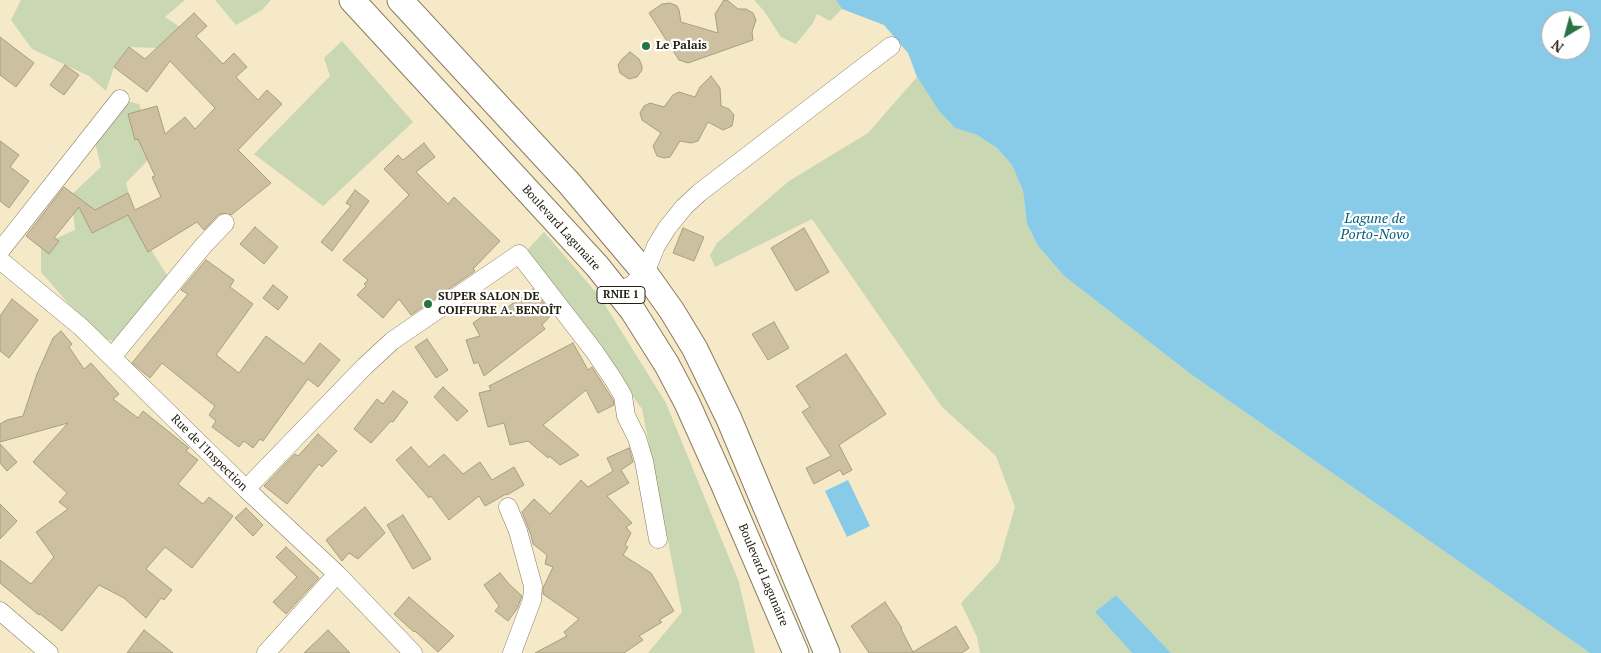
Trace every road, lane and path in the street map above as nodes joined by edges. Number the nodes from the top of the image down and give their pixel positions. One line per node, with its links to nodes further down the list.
1 (352, 0): 9 (highway, Boulevard Lagunaire / RNIE 1)
2 (400, 0): 8 (highway, RNIE 1)
3 (891, 46): 8 (street)
4 (120, 99): 6 (street)
5 (225, 223): 10 (street)
6 (0, 251)
7 (0, 260): 10 (street, Rue de l'Inspection)
8 (645, 273): 9 (street); 21 (highway, RNIE 1)
9 (619, 292): 20 (highway, Boulevard Lagunaire / RNIE 1)
10 (112, 357): 11 (street, Rue de l'Inspection)
11 (246, 489): 13 (street); 14 (street, Rue de l'Inspection)
12 (508, 507): 19 (street)
13 (658, 539)
14 (337, 574): 17 (street); 18 (street, Rue de l'Inspection)
15 (0, 611): 16 (street)
16 (50, 653)
17 (266, 653)
18 (413, 653)
19 (512, 653)
20 (796, 653)
21 (827, 653)

